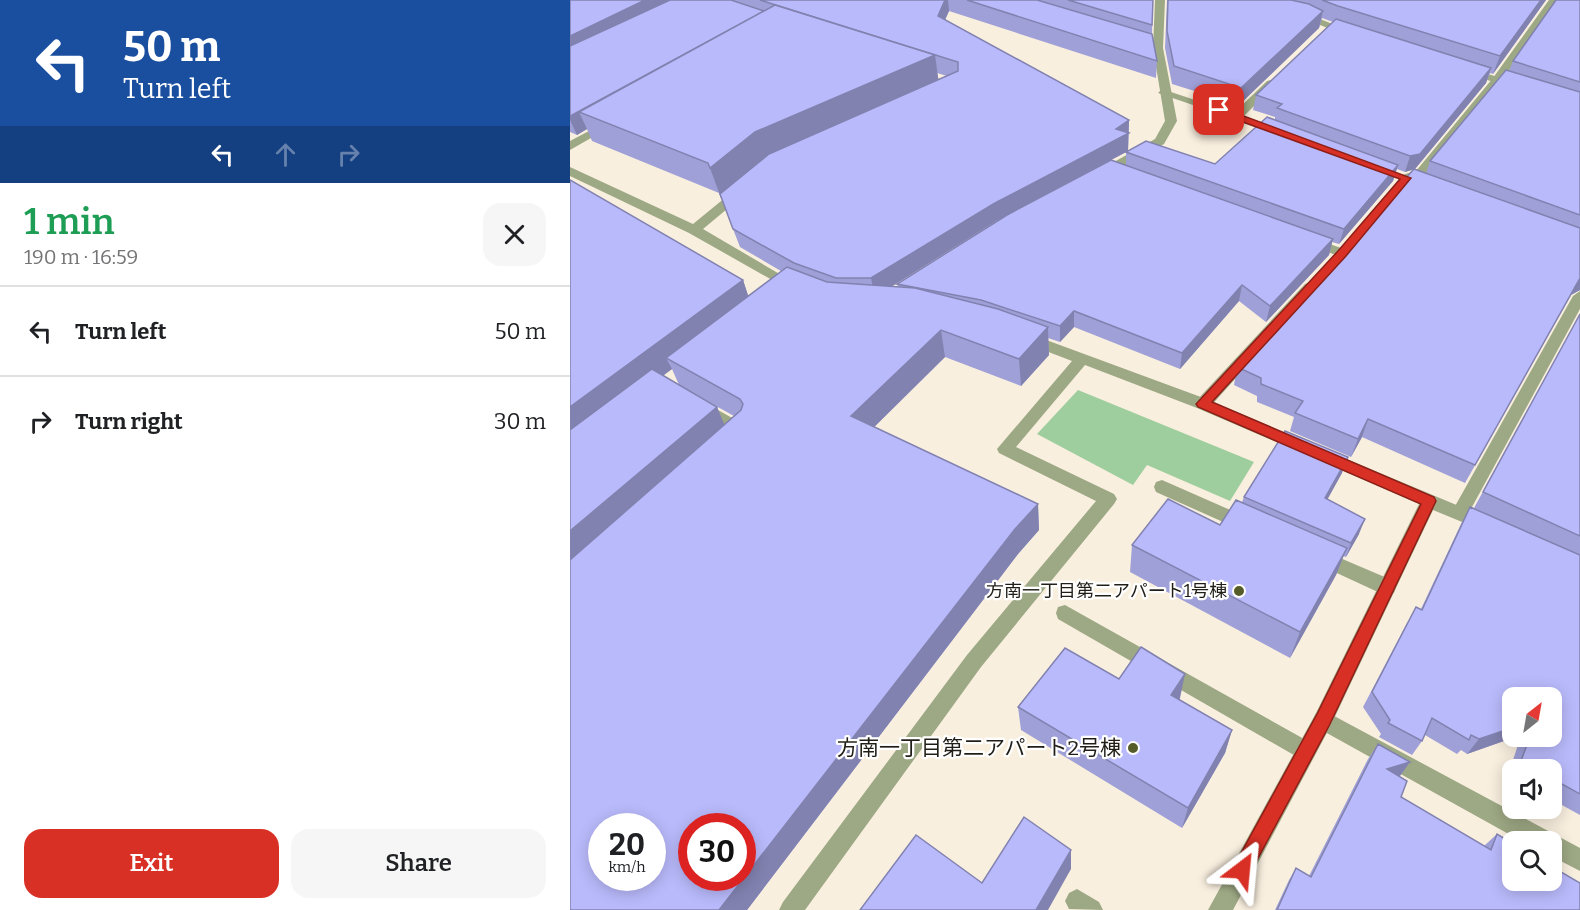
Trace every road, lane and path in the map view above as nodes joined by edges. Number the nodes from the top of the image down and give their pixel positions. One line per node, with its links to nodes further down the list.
1 (1161, 0): 9 (street)
2 (1554, 0): 7 (street)
3 (1289, 12): 4 (street)
4 (1361, 36)
5 (1452, 65): 7 (street)
6 (1279, 75): 10 (street)
7 (1497, 80): 8 (street); 15 (street)
8 (1528, 90)
9 (1164, 93): 10 (street); 16 (street)
10 (1237, 116): 12 (street)
11 (620, 118): 13 (street)
12 (1290, 136)
13 (570, 146)
14 (570, 171): 20 (street)
15 (1401, 176): 18 (street); 19 (street)
16 (1091, 180)
17 (752, 181): 20 (street)
18 (1428, 187)
19 (1392, 195)
20 (694, 230): 24 (street)
21 (1298, 237): 22 (street)
22 (1342, 253)
23 (1318, 278): 29 (street)
24 (793, 289)
25 (1580, 296): 33 (street)
26 (1016, 334): 27 (street)
27 (1083, 358): 29 (street); 44 (street)
28 (685, 398): 30 (street)
29 (1203, 404): 32 (street)
30 (727, 447)
31 (1162, 487): 34 (street)
32 (1429, 501): 33 (street); 37 (street)
33 (1460, 513): 35 (street)
34 (1258, 530)
35 (1500, 532)
36 (1301, 549): 37 (street)
37 (1387, 588): 39 (street)
38 (1065, 613): 40 (street)
39 (1323, 720): 40 (street); 41 (street)
40 (1306, 751): 45 (street)
41 (1526, 831)
42 (1562, 850): 43 (street)
43 (1580, 860)
44 (791, 910)
45 (1220, 910)

